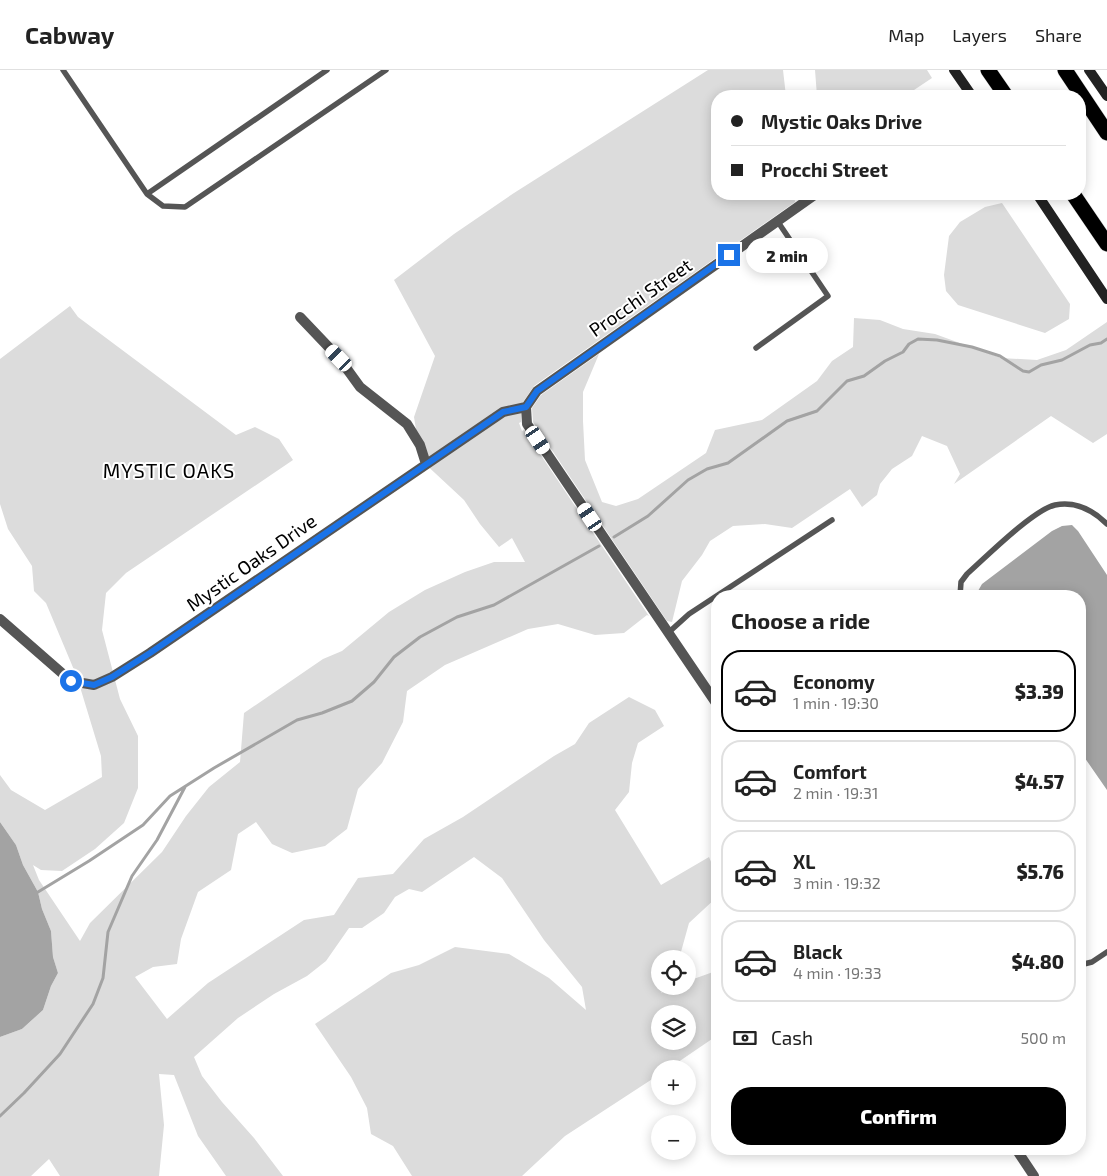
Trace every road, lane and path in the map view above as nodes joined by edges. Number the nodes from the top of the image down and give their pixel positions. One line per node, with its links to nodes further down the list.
1 (63, 70): 14 (lane)
2 (327, 70): 14 (lane)
3 (386, 70): 14 (lane)
4 (954, 70): 8 (street)
5 (988, 70): 9 (highway)
6 (1065, 70): 10 (highway)
7 (1089, 70): 11 (street)
8 (965, 90)
9 (1002, 90)
10 (1079, 90)
11 (1107, 96)
12 (1086, 101): 13 (highway)
13 (1107, 132)
14 (147, 194)
15 (808, 200): 18 (street, Procchi Street)
16 (1041, 200): 20 (street)
17 (1076, 200): 19 (highway)
18 (778, 222): 22 (lane); 23 (street, Procchi Street)
19 (1107, 244)
20 (1107, 299)
21 (300, 318): 24 (street)
22 (756, 348)
23 (526, 407): 24 (street, Mystic Oaks Drive); 31 (street)
24 (426, 464): 30 (street, Mystic Oaks Drive)
25 (832, 520): 27 (lane)
26 (1107, 524): 28 (lane)
27 (726, 590)
28 (960, 590)
29 (711, 600): 31 (lane)
30 (0, 619)
31 (668, 633): 32 (street)
32 (711, 696)
33 (1107, 952): 34 (lane)
34 (1086, 964)
35 (1020, 1155): 36 (street)
36 (1034, 1176)

